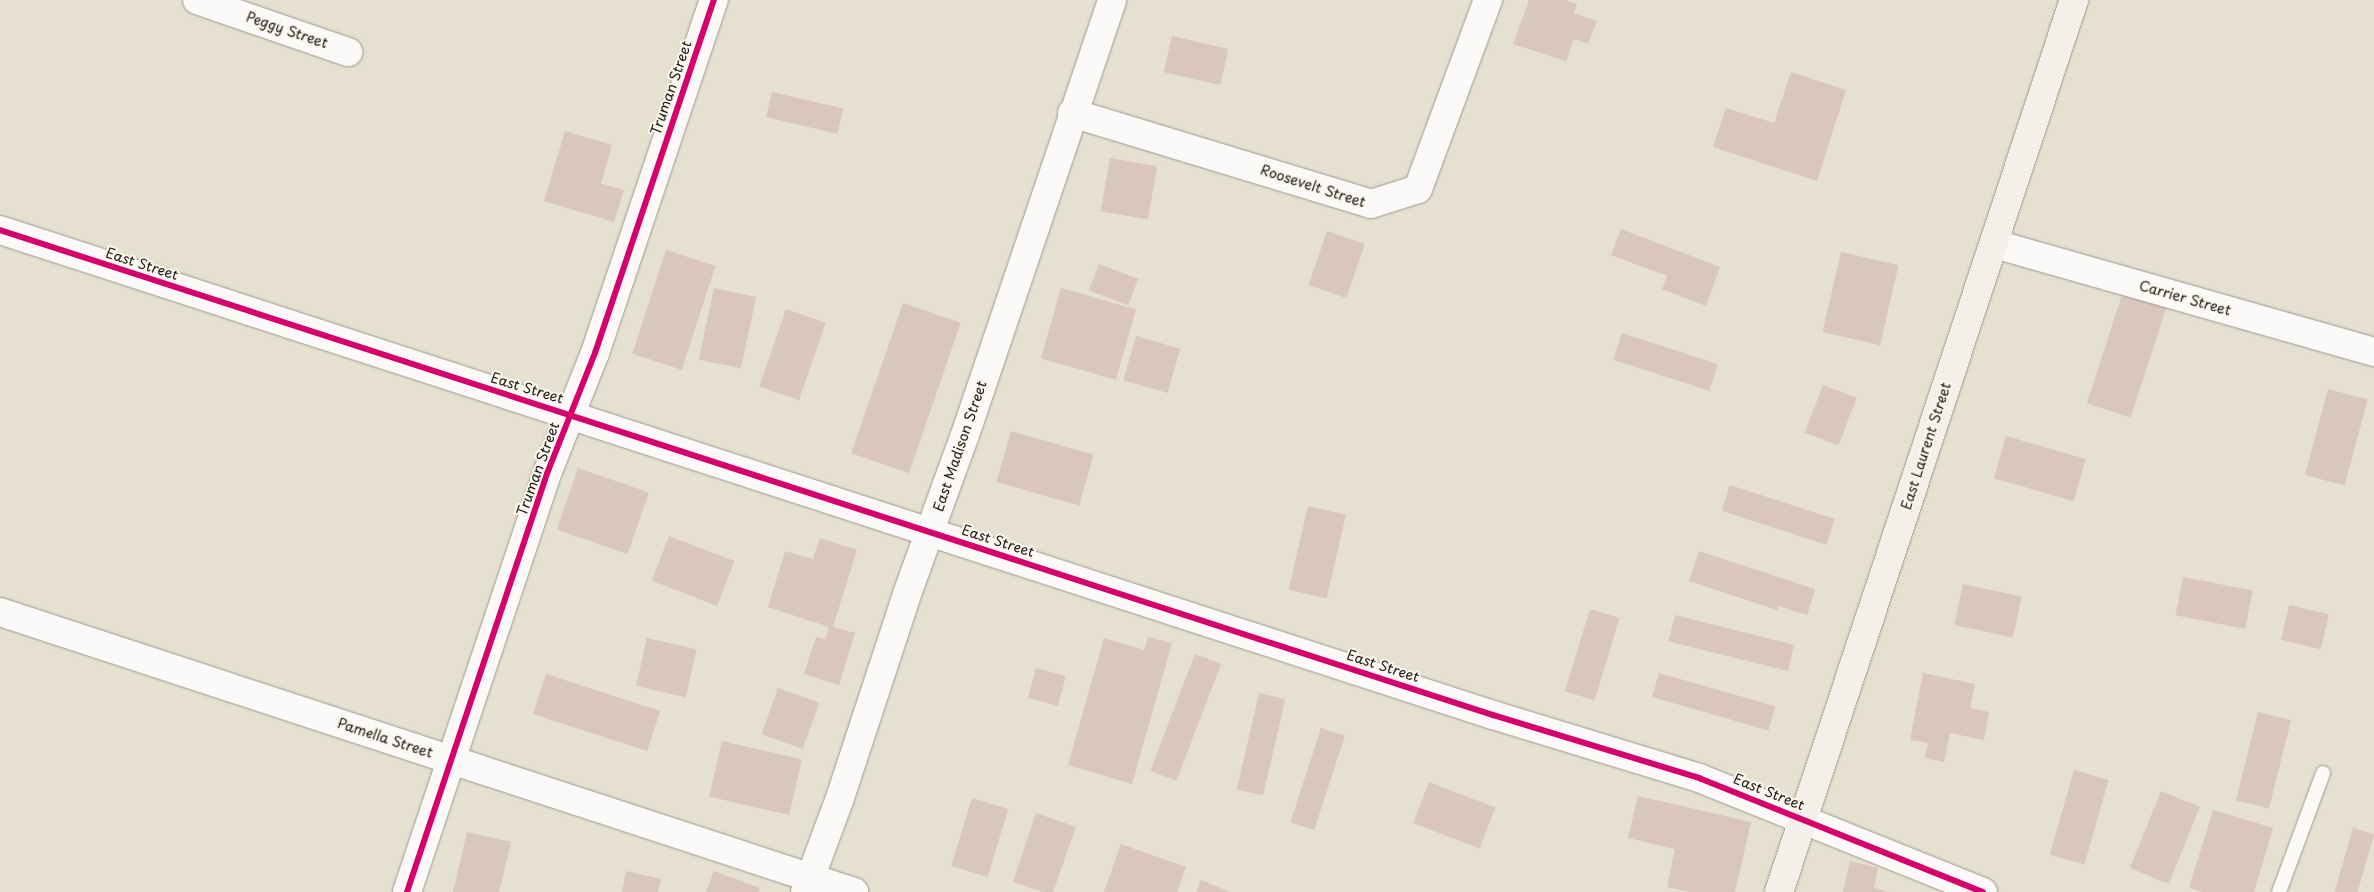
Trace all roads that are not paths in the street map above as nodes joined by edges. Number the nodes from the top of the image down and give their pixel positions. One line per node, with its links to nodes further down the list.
1 (197, 0): 6 (street, Peggy Street)
2 (714, 0): 11 (street, Truman Street)
3 (1112, 0): 7 (street, East Madison Street)
4 (1488, 0): 7 (street, Roosevelt Street)
5 (2074, 0): 9 (street, East Laurent Street)
6 (348, 52)
7 (1072, 113): 12 (street, East Madison Street)
8 (0, 230): 11 (street, East Street)
9 (1995, 244): 10 (street, Carrier Street); 16 (street, East Laurent Street)
10 (2374, 352)
11 (572, 416): 12 (street, East Street); 14 (street, Truman Street)
12 (930, 532): 16 (street, East Street); 17 (street, East Madison Street)
13 (0, 612): 14 (street, Pamella Street)
14 (452, 760): 17 (street, Pamella Street); 18 (street, Truman Street)
15 (2324, 773): 22 (lane)
16 (1802, 820): 20 (street, East Laurent Street); 21 (street, East Street)
17 (808, 885): 19 (street, Pamella Street)
18 (407, 892)
19 (854, 892)
20 (1779, 892)
21 (1983, 892)
22 (2278, 892)

